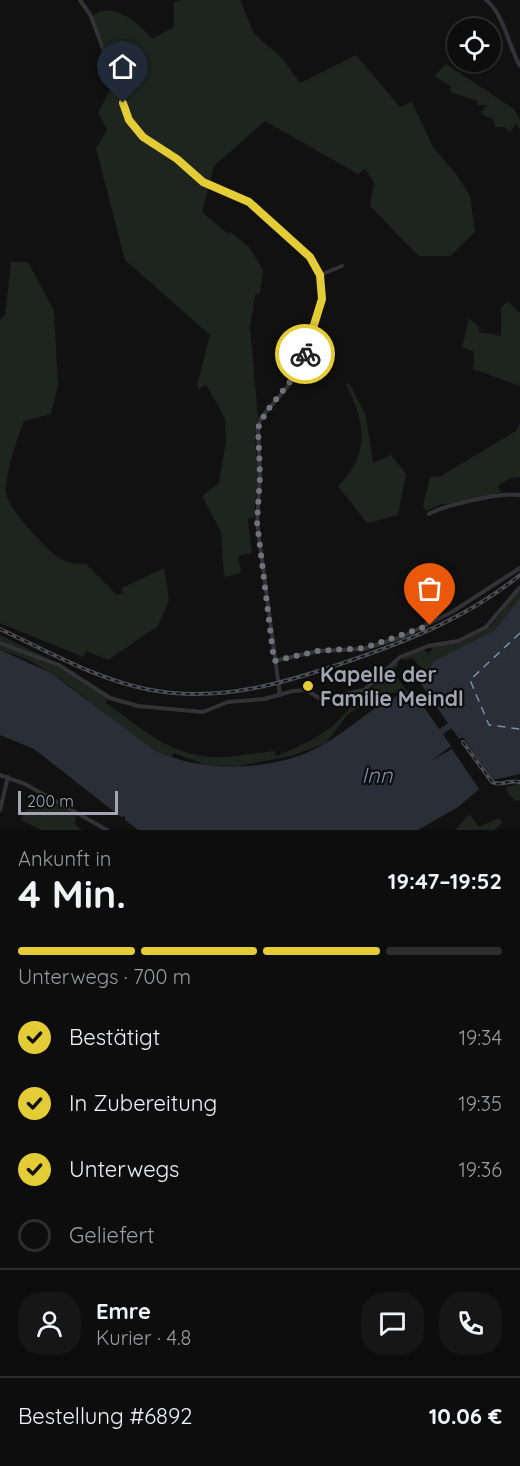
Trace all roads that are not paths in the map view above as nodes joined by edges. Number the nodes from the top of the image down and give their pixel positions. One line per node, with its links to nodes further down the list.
1 (80, 0): 5 (street)
2 (486, 0): 3 (street)
3 (520, 66)
4 (342, 266): 5 (street)
5 (320, 275): 11 (street)
6 (520, 495): 7 (street)
7 (429, 514)
8 (520, 568): 11 (street)
9 (520, 587): 12 (street)
10 (0, 643): 12 (street)
11 (274, 661): 12 (street)
12 (280, 695)
13 (0, 775): 14 (street)
14 (8, 777): 15 (street); 16 (street)
15 (0, 810)
16 (107, 830)

